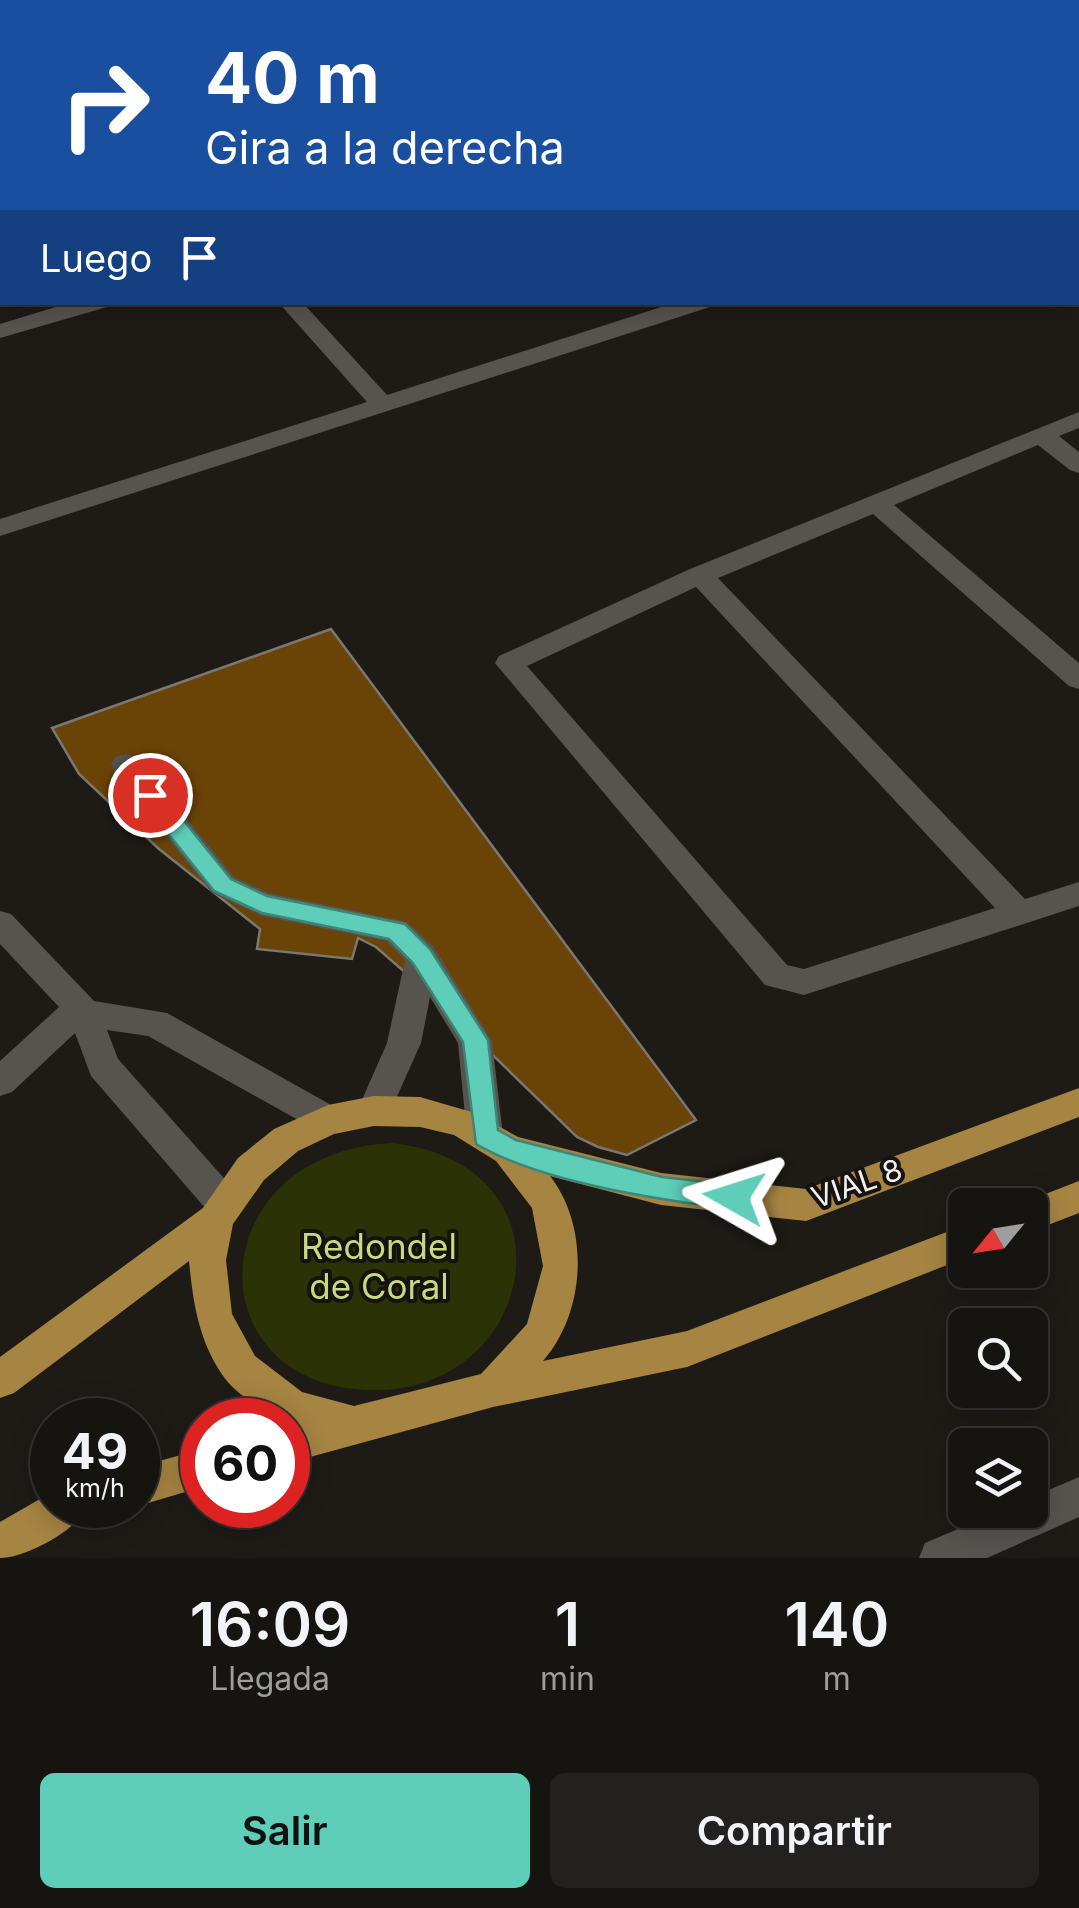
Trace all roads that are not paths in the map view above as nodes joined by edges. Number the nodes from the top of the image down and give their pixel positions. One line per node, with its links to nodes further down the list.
1 (88, 305): 5 (street)
2 (292, 305): 6 (street)
3 (682, 305): 4 (street)
4 (642, 311): 6 (street)
5 (0, 331)
6 (384, 405): 11 (street)
7 (1079, 418): 8 (street)
8 (1040, 434): 9 (street); 10 (street)
9 (1079, 465)
10 (874, 502): 12 (street); 13 (street)
11 (0, 528)
12 (700, 575): 16 (street); 16 (street)
13 (1079, 679)
14 (126, 765): 18 (street)
15 (1079, 894): 16 (street)
16 (1021, 915)
17 (0, 923): 19 (street)
18 (422, 956): 22 (street); 24 (street)
19 (82, 1010): 20 (street); 23 (street); 27 (street)
20 (0, 1082)
21 (1079, 1102): 24 (main road, VIAL 8)
22 (374, 1110): 23 (main road); 24 (main road)
23 (328, 1120): 27 (main road)
24 (497, 1143): 30 (main road)
25 (1079, 1198): 26 (main road)
26 (1048, 1209)
27 (220, 1212): 29 (main road); 31 (main road)
28 (948, 1249): 30 (main road)
29 (0, 1380)
30 (493, 1389): 31 (main road)
31 (354, 1426): 32 (main road)
32 (310, 1438)
33 (1079, 1497): 36 (street)
34 (30, 1527): 35 (main road)
35 (0, 1545)
36 (940, 1558)

